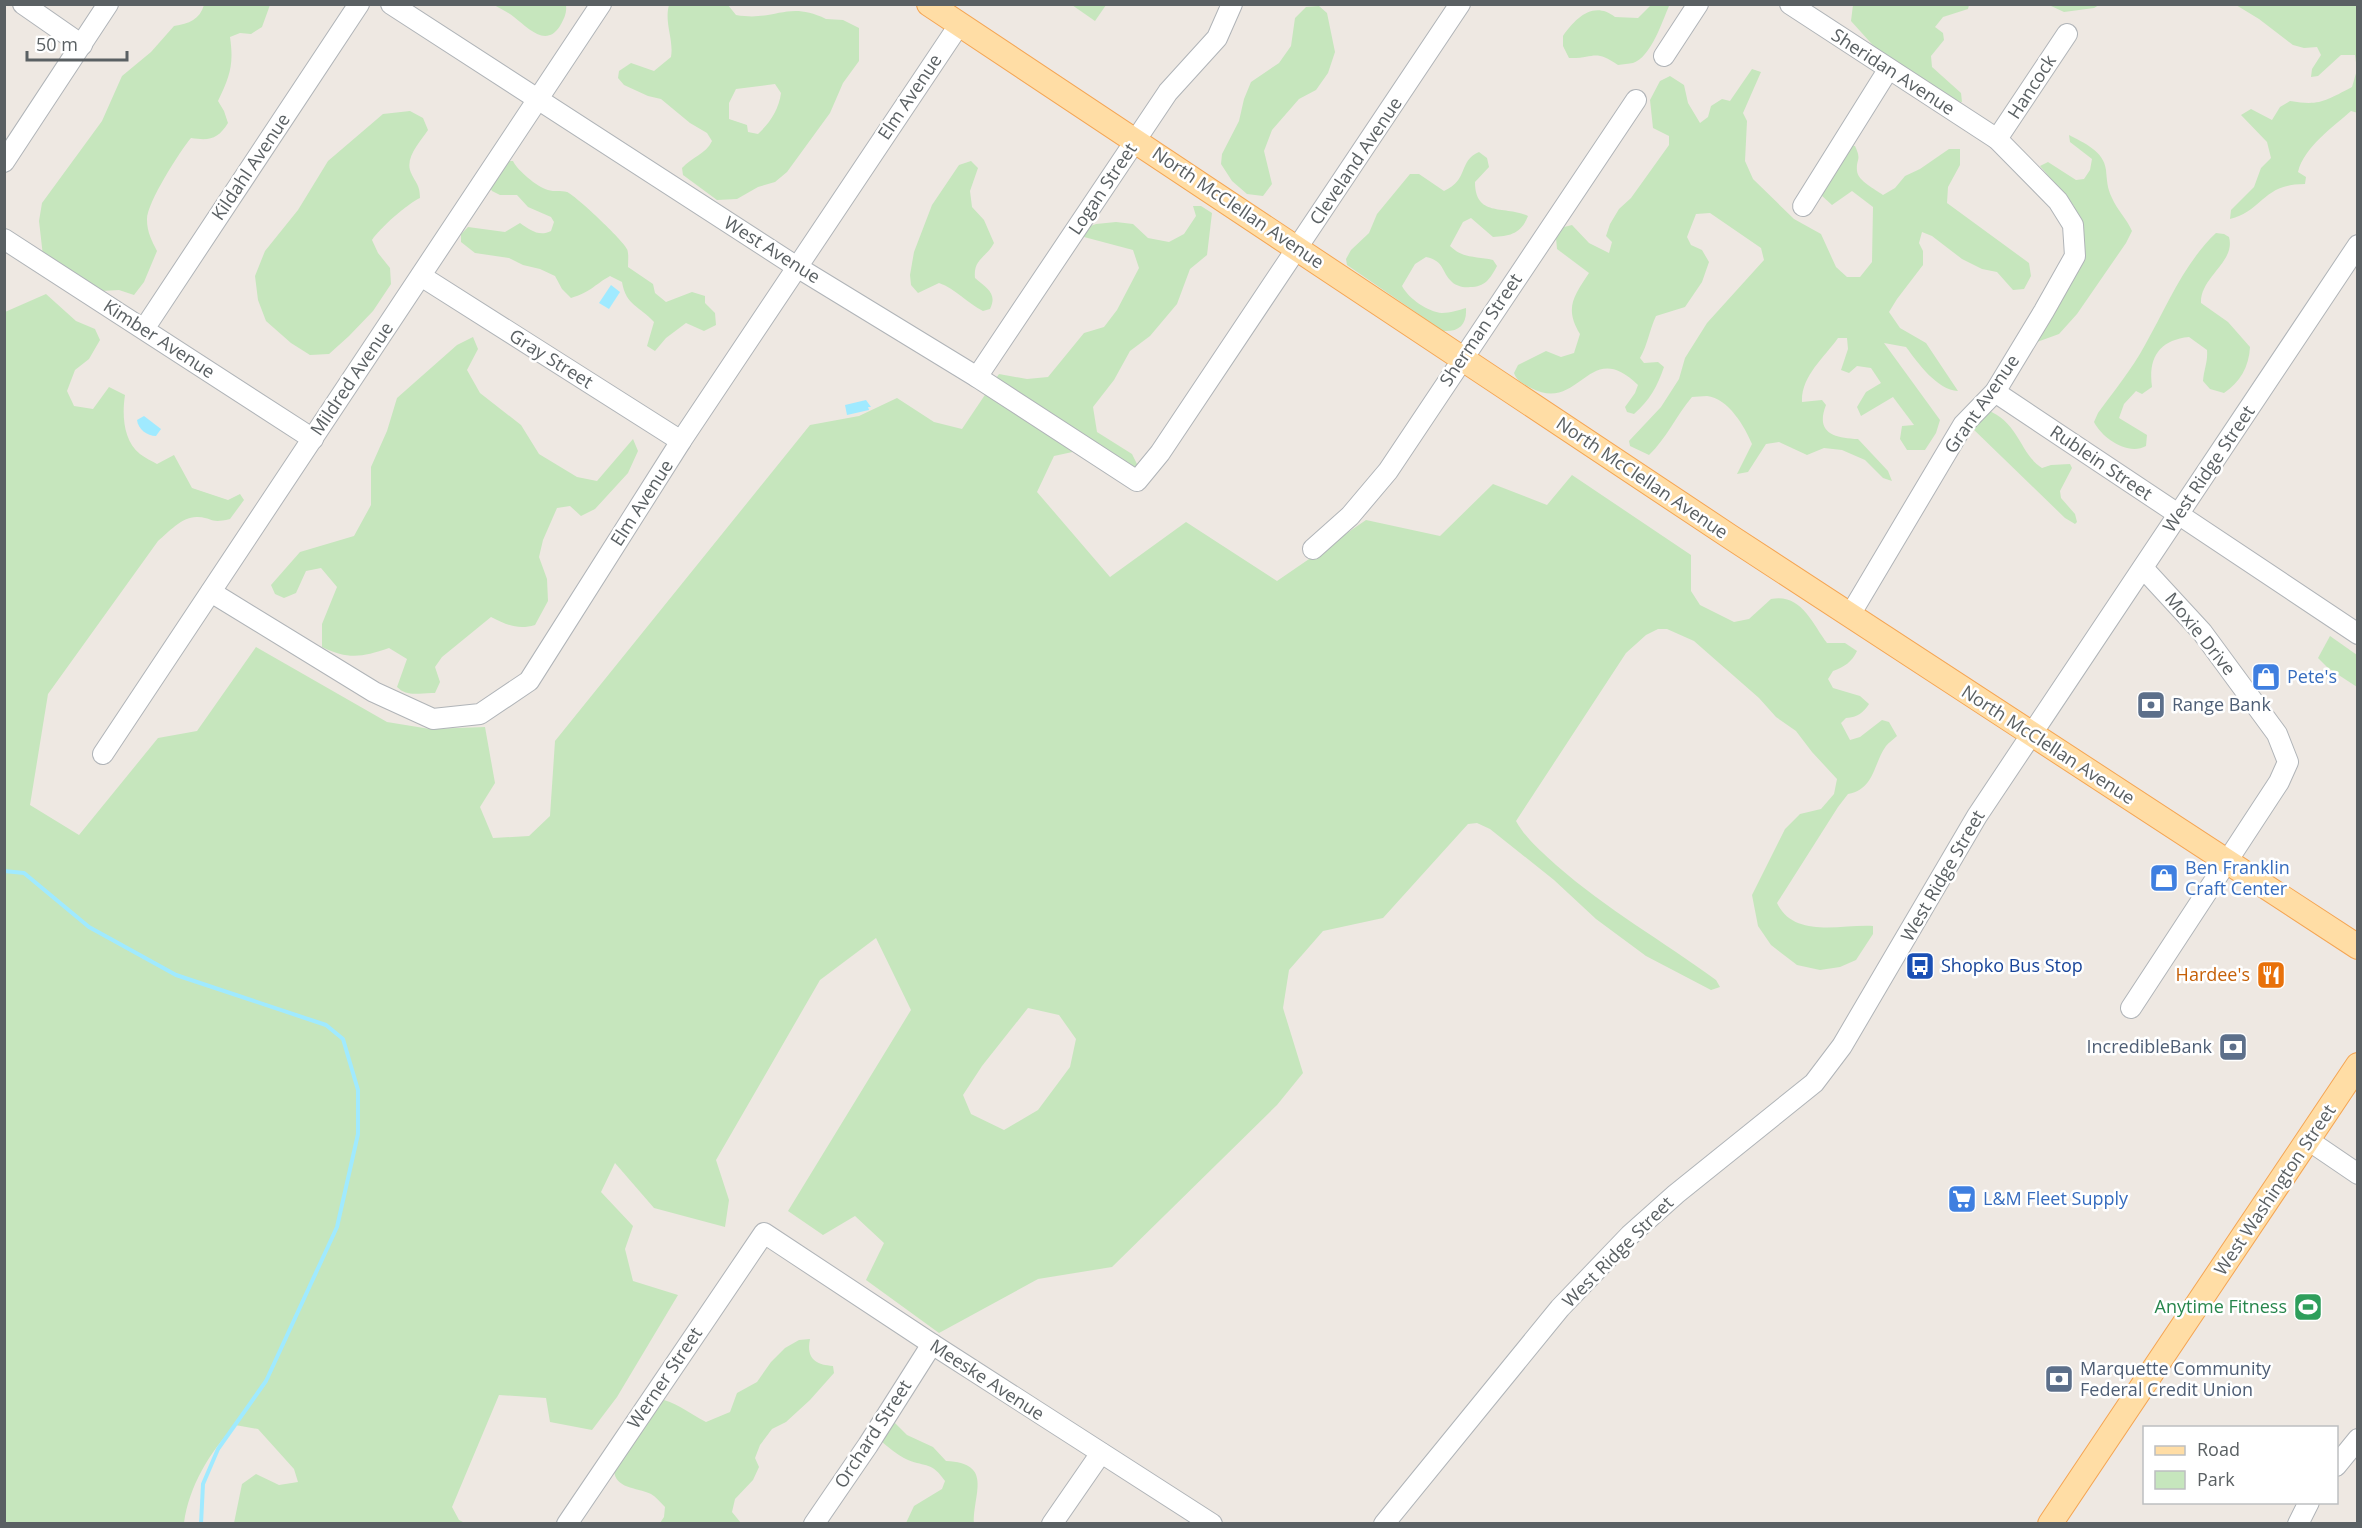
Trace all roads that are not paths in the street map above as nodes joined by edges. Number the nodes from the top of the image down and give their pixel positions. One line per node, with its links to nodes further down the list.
1 (22, 4): 13 (street)
2 (108, 4): 13 (street)
3 (359, 4): 27 (street, Kildahl Avenue)
4 (391, 4): 17 (street, West Avenue)
5 (602, 4): 17 (street, Mildred Avenue)
6 (929, 4): 11 (main road, North McClellan Avenue)
7 (1232, 4): 18 (street, Logan Street)
8 (1460, 4): 24 (street, Cleveland Avenue)
9 (1698, 4): 14 (street)
10 (1790, 4): 15 (street, Sheridan Avenue)
11 (959, 25): 18 (main road, North McClellan Avenue); 25 (street, Elm Avenue)
12 (2067, 34): 19 (street, Hancock)
13 (81, 45): 20 (street)
14 (1664, 56)
15 (1888, 70): 19 (street, Sheridan Avenue); 21 (street)
16 (1636, 100): 28 (street, Sherman Street)
17 (538, 101): 25 (street, West Avenue); 26 (street, Mildred Avenue)
18 (1135, 140): 24 (main road, North McClellan Avenue); 29 (street, Logan Street)
19 (1997, 140): 30 (street, Grant Avenue)
20 (4, 162)
21 (1803, 206)
22 (4, 239): 27 (street, Kimber Avenue)
23 (2358, 245): 34 (street, West Ridge Street)
24 (1298, 248): 28 (main road, North McClellan Avenue); 33 (street, Cleveland Avenue)
25 (797, 267): 29 (street, West Avenue); 32 (street, Elm Avenue)
26 (421, 276): 31 (street, Mildred Avenue); 32 (street, Gray Street)
27 (144, 328): 31 (street, Kimber Avenue)
28 (1462, 358): 35 (street, Sherman Street); 38 (main road, North McClellan Avenue)
29 (977, 377): 33 (street, West Avenue)
30 (1995, 392): 34 (street, Rublein Street); 38 (street, Grant Avenue)
31 (313, 439): 37 (street, Mildred Avenue)
32 (681, 441): 37 (street, Elm Avenue)
33 (1151, 466)
34 (2178, 515): 36 (street, West Ridge Street); 39 (street, Rublein Street)
35 (1312, 549)
36 (2143, 568): 40 (street, West Ridge Street); 42 (street, Moxie Drive)
37 (211, 592): 41 (street, Mildred Avenue)
38 (1850, 615): 40 (main road, North McClellan Avenue)
39 (2358, 634)
40 (2031, 734): 42 (main road, North McClellan Avenue); 58 (street, West Ridge Street)
41 (103, 754)
42 (2228, 861): 43 (main road, North McClellan Avenue); 44 (street, Moxie Drive)
43 (2358, 947)
44 (2131, 1008)
45 (2358, 1065): 46 (main road, West Washington Street)
46 (2308, 1140): 47 (street); 59 (main road, West Washington Street)
47 (2358, 1174)
48 (764, 1233): 49 (street, Meeske Avenue); 54 (street, Werner Street)
49 (932, 1344): 51 (street, Meeske Avenue); 55 (street, Orchard Street)
50 (2358, 1439): 52 (street)
51 (1101, 1453): 56 (street); 57 (street, Meeske Avenue)
52 (2338, 1465)
53 (2308, 1504): 60 (street)
54 (567, 1524)
55 (814, 1524)
56 (1052, 1524)
57 (1212, 1524)
58 (1384, 1524)
59 (2050, 1524)
60 (2298, 1524)

